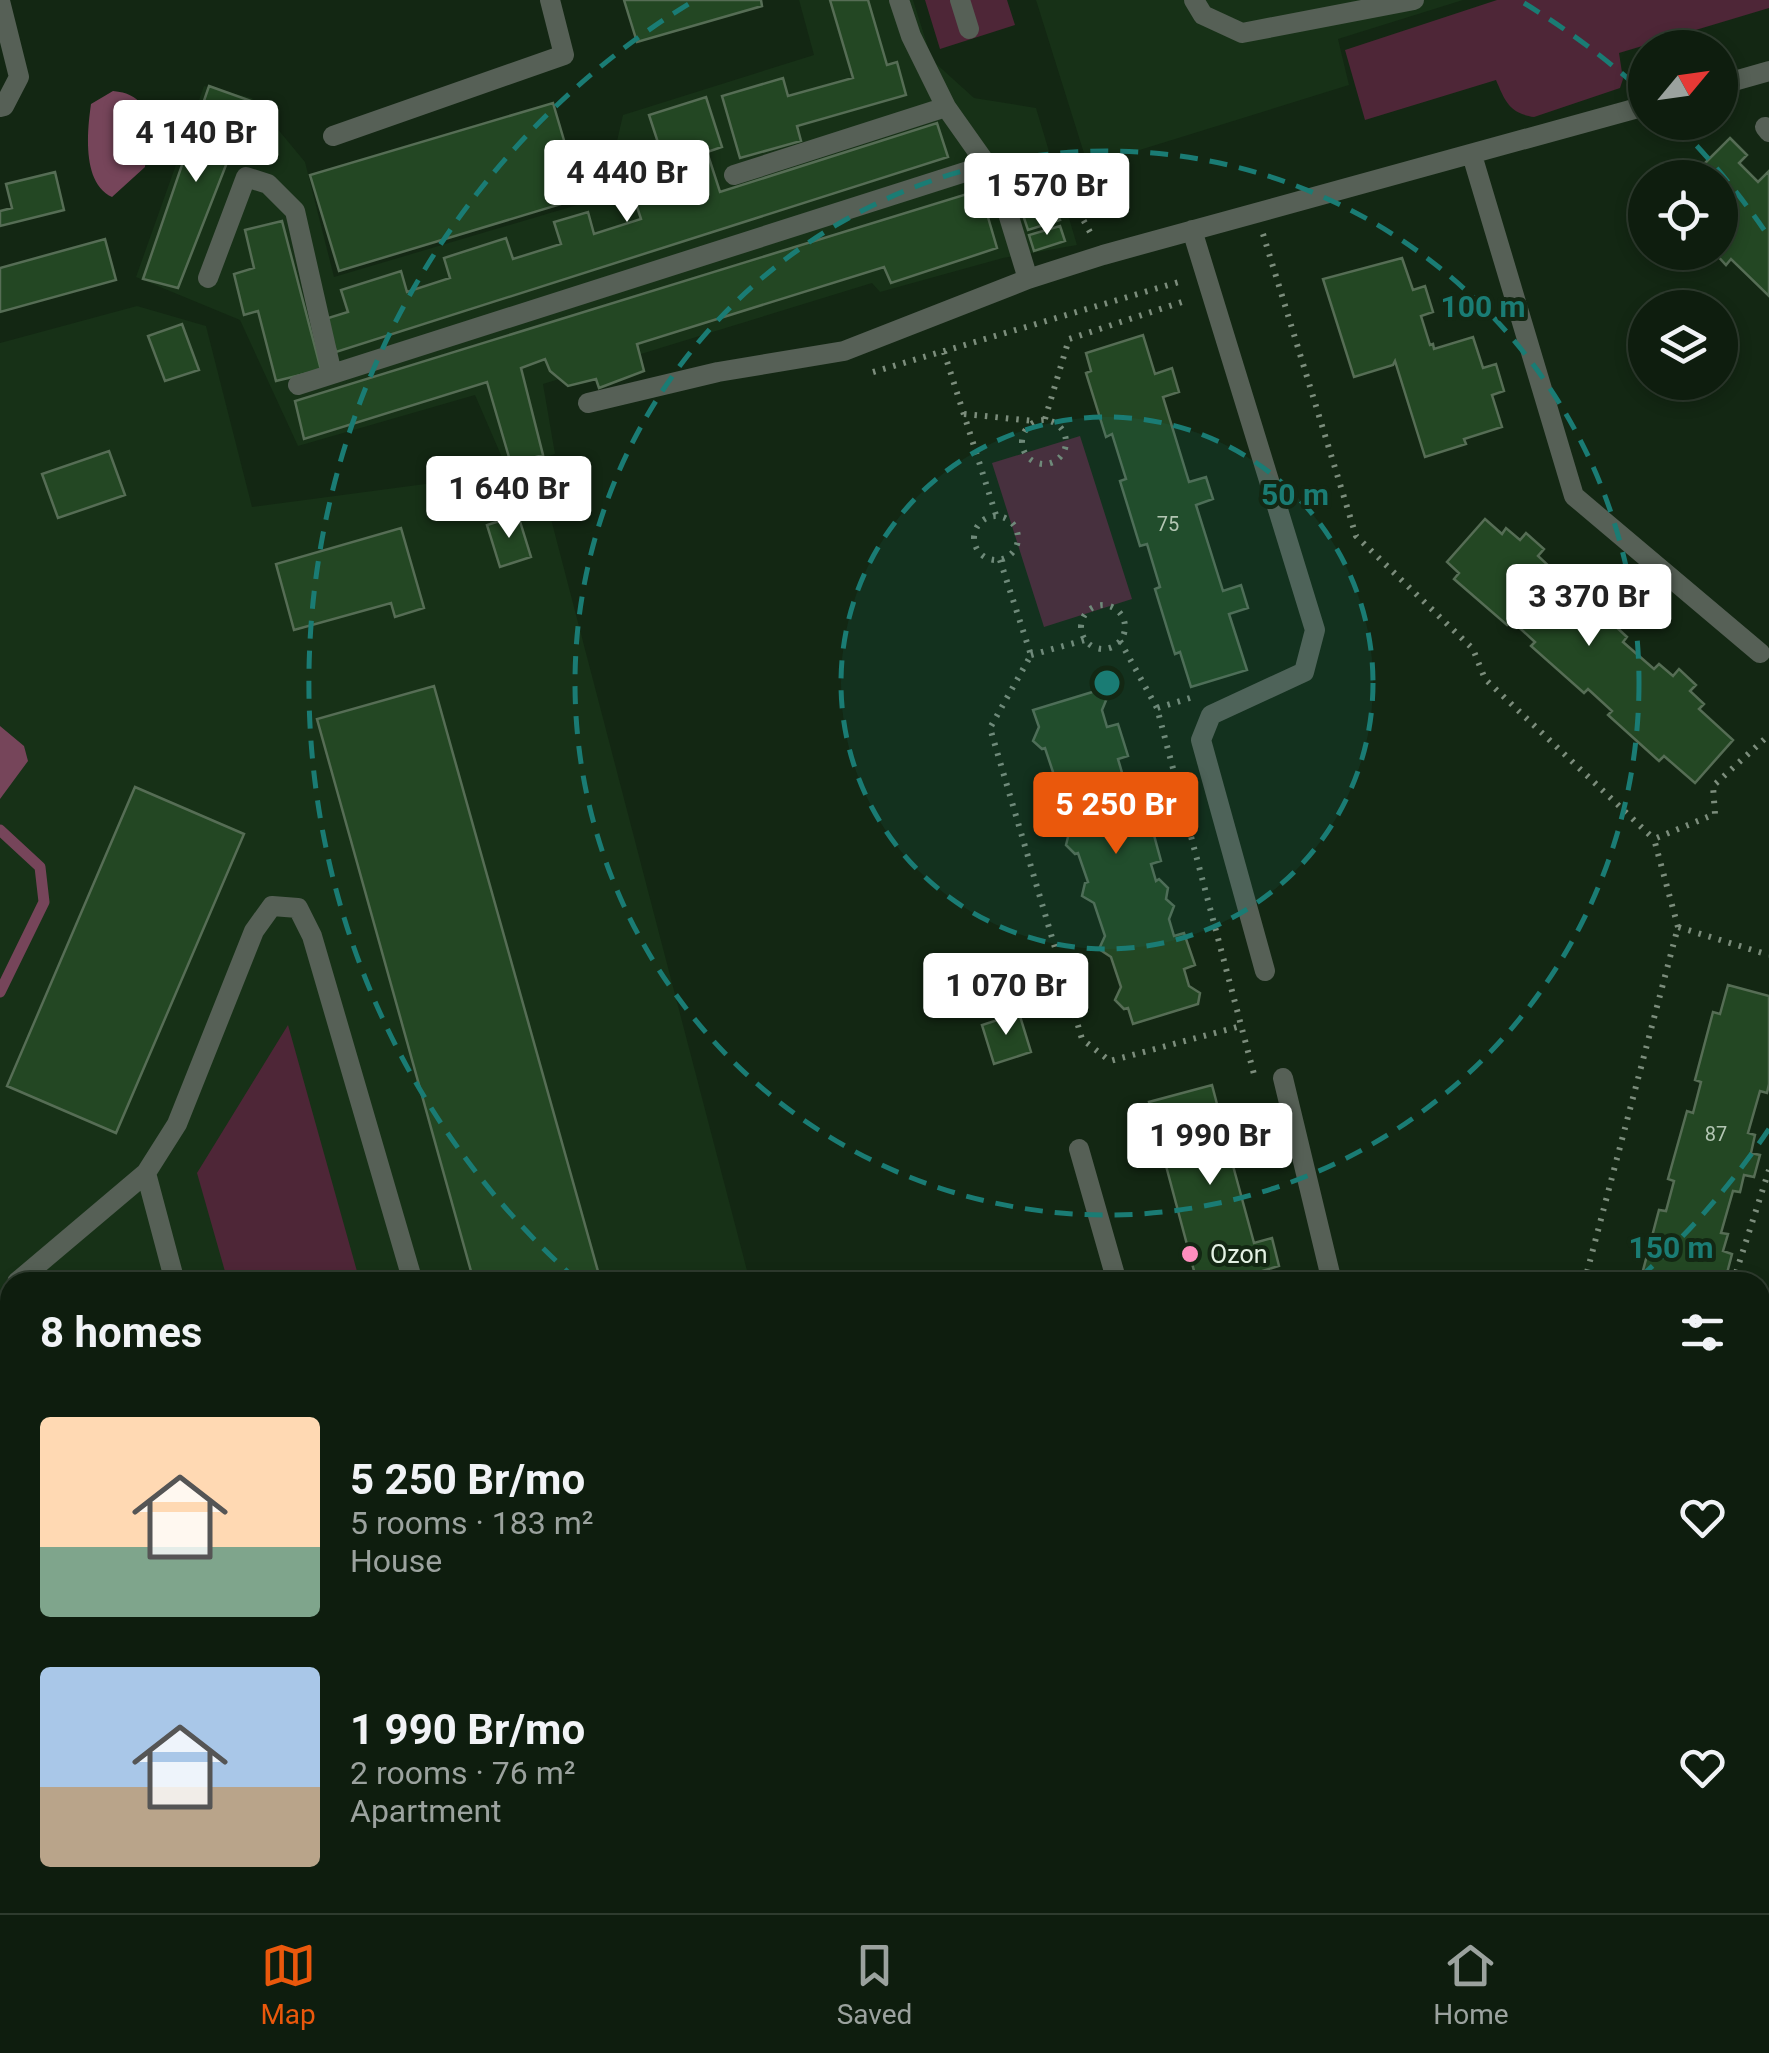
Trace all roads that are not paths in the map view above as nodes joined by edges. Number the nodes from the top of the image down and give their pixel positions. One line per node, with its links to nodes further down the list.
1 (550, 0): 13 (lane)
2 (900, 0): 11 (lane)
3 (960, 0): 7 (lane)
4 (1194, 0): 5 (lane)
5 (1410, 0)
6 (0, 1): 10 (lane)
7 (969, 29)
8 (1769, 71): 9 (lane)
9 (1738, 80)
10 (0, 106)
11 (946, 107): 15 (lane); 16 (lane)
12 (1628, 111): 14 (lane)
13 (333, 136)
14 (1472, 155): 17 (lane); 23 (lane)
15 (987, 165): 19 (lane); 20 (lane)
16 (734, 174)
17 (1192, 230): 19 (lane); 24 (lane)
18 (208, 278): 20 (lane)
19 (1028, 280): 22 (lane)
20 (332, 374): 21 (lane)
21 (298, 385)
22 (588, 403)
23 (1760, 653)
24 (1265, 970)
25 (1283, 1078): 32 (lane)
26 (1079, 1148): 31 (lane)
27 (146, 1173): 28 (lane); 29 (lane); 30 (lane)
28 (29, 1272)
29 (172, 1272)
30 (411, 1272)
31 (1114, 1272)
32 (1330, 1272)

